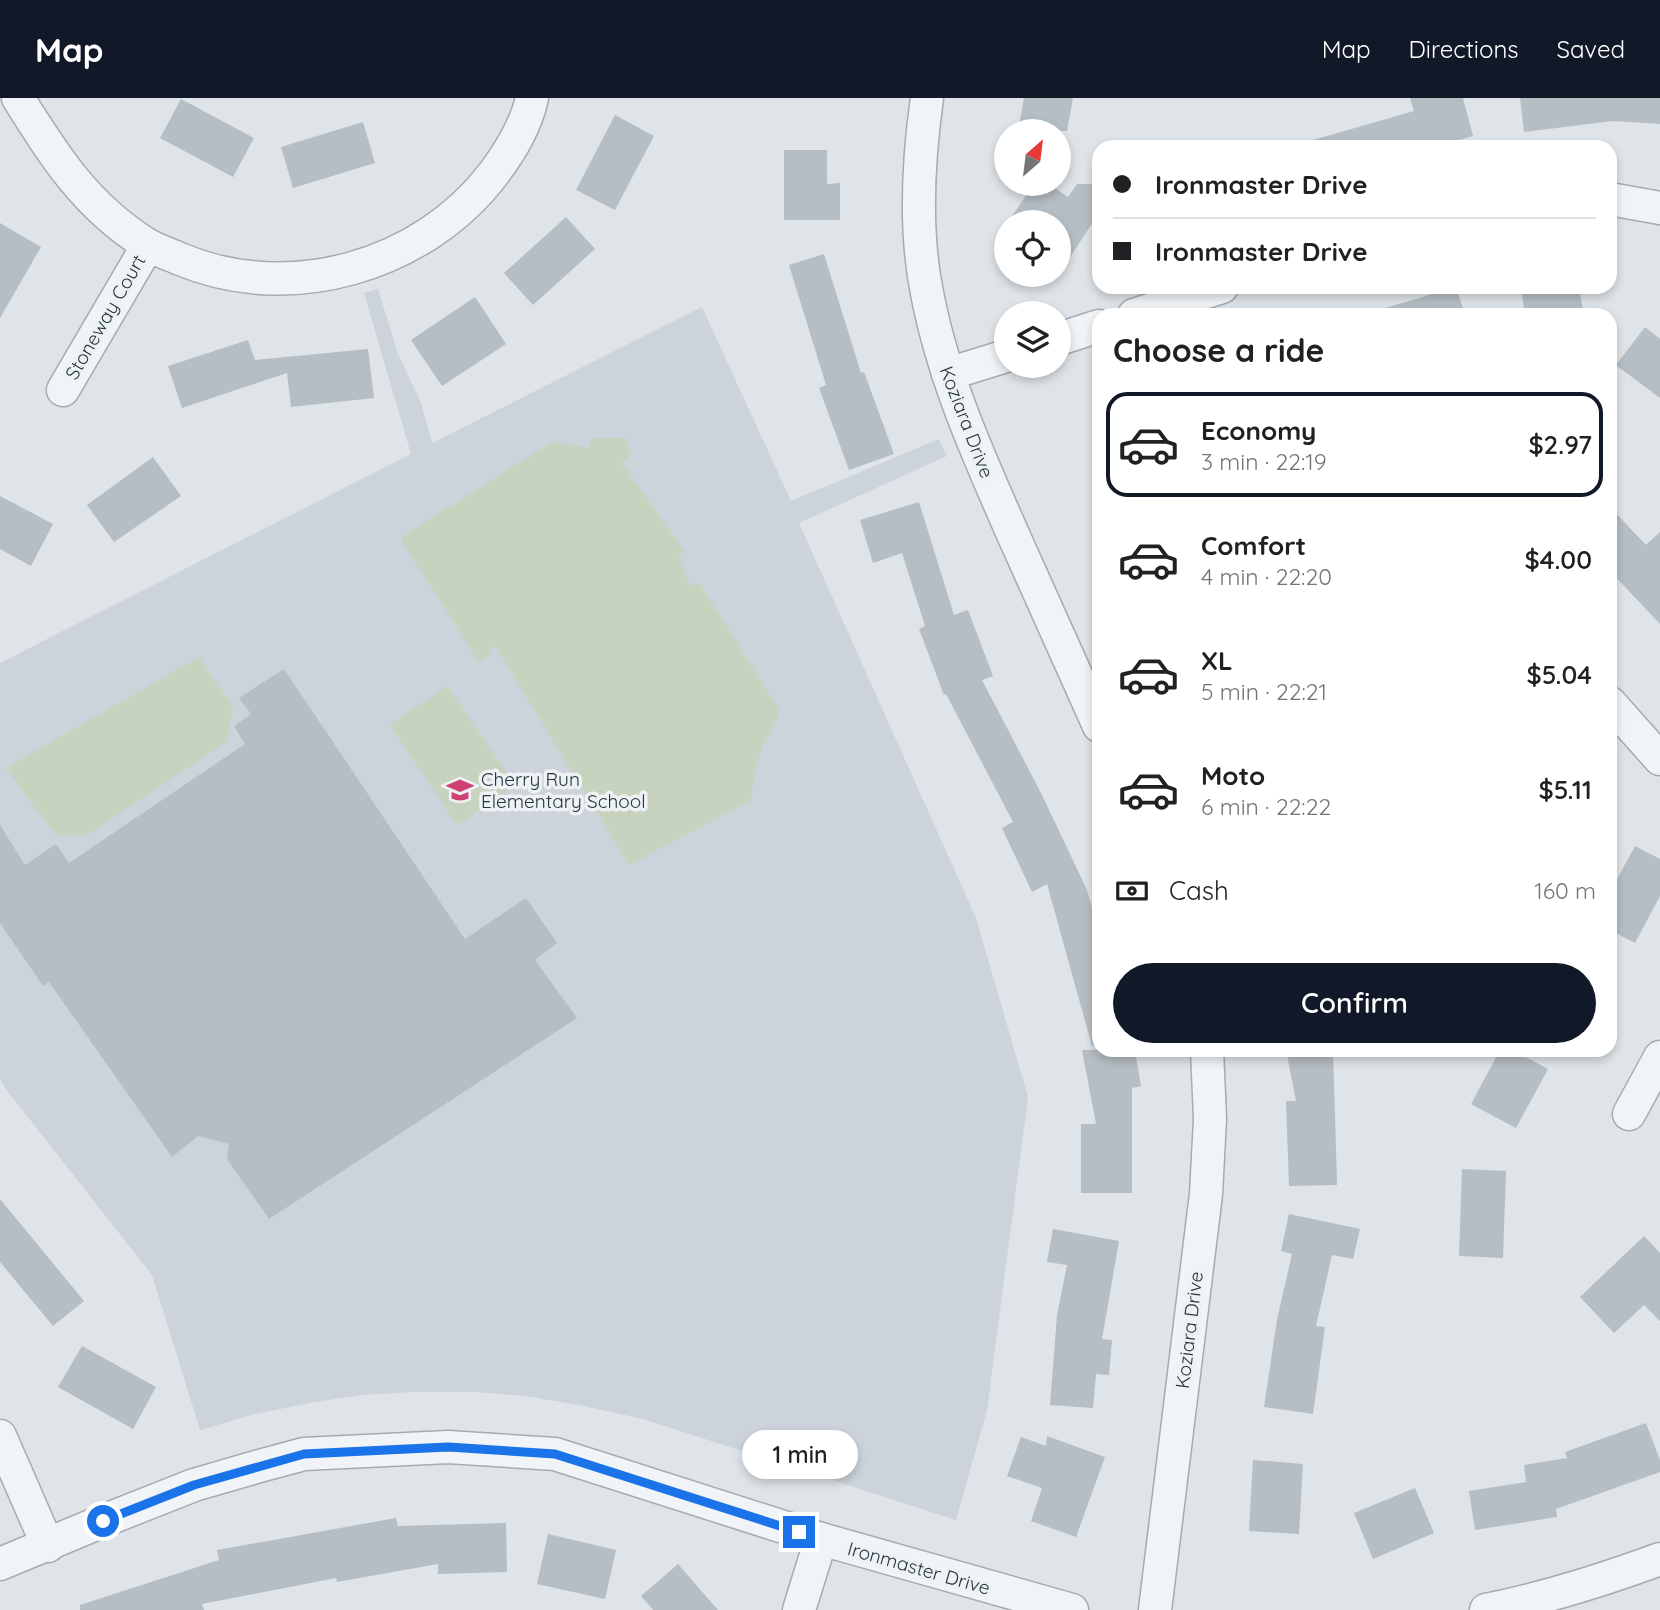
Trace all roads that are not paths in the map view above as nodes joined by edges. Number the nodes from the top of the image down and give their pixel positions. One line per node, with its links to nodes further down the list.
1 (18, 98): 6 (street)
2 (532, 98): 6 (street)
3 (927, 98): 12 (street, Koziara Drive)
4 (1617, 200): 5 (street)
5 (1660, 208)
6 (148, 245): 13 (street, Stoneway Court)
7 (1200, 294): 8 (street)
8 (1156, 308)
9 (1092, 328): 10 (street)
10 (1071, 335)
11 (994, 360): 12 (street)
12 (948, 374): 14 (street, Koziara Drive)
13 (63, 390)
14 (1092, 710)
15 (1617, 711): 16 (street)
16 (1660, 759)
17 (1206, 1057): 27 (street, Koziara Drive)
18 (1660, 1057): 19 (street)
19 (1629, 1114)
20 (0, 1436): 22 (street)
21 (821, 1539): 22 (street, Ironmaster Drive); 25 (street); 26 (street, Ironmaster Drive)
22 (48, 1546): 24 (street, Ironmaster Drive)
23 (1660, 1559): 28 (street)
24 (0, 1564)
25 (799, 1610)
26 (1072, 1610)
27 (1155, 1610)
28 (1486, 1610)

